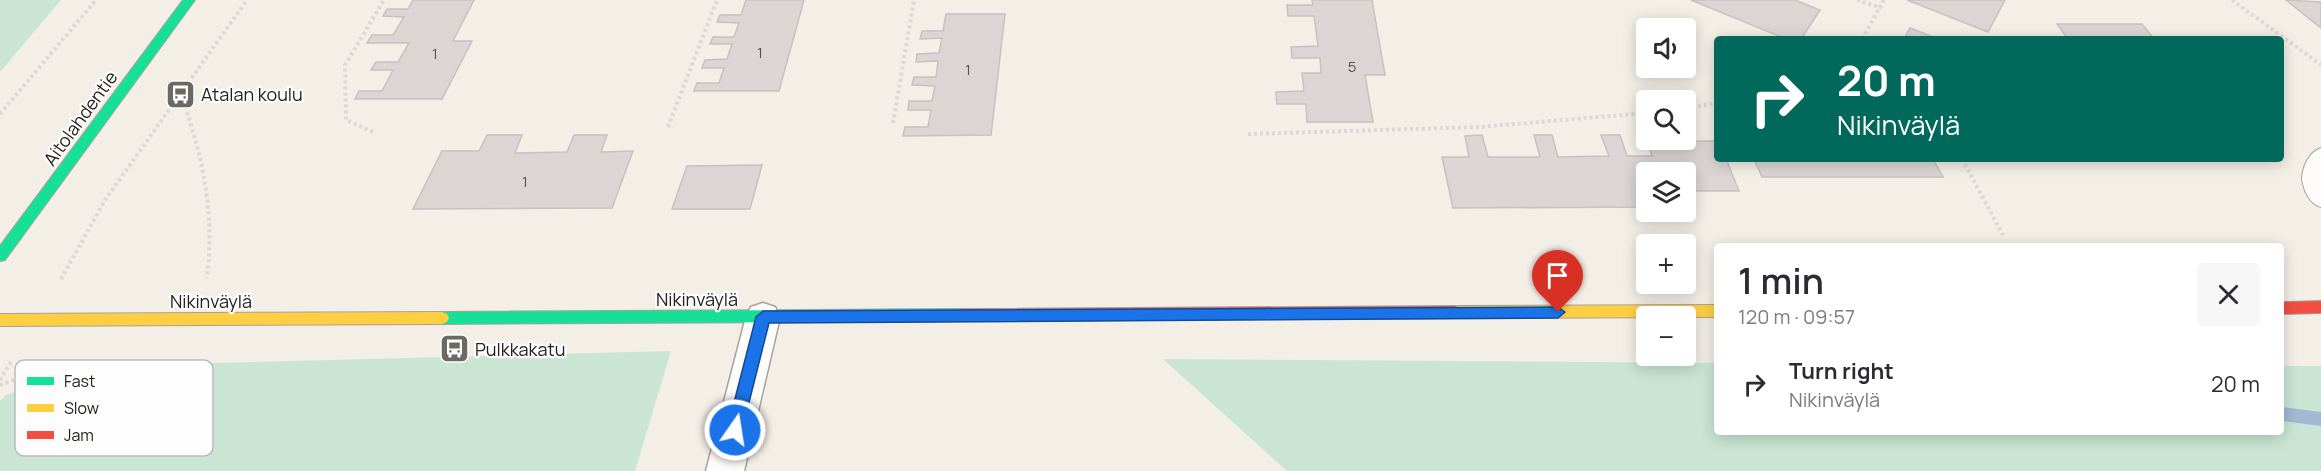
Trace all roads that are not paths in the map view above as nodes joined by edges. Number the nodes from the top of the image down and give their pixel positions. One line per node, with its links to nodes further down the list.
1 (189, 0): 4 (street, Aitolahdentie)
2 (2321, 155): 3 (lane)
3 (2321, 200)
4 (0, 256)
5 (2321, 307): 6 (street)
6 (2284, 308)
7 (1714, 311): 8 (street, Nikinväylä)
8 (763, 317): 9 (street, Nikinväylä); 10 (street)
9 (0, 320)
10 (725, 471)

